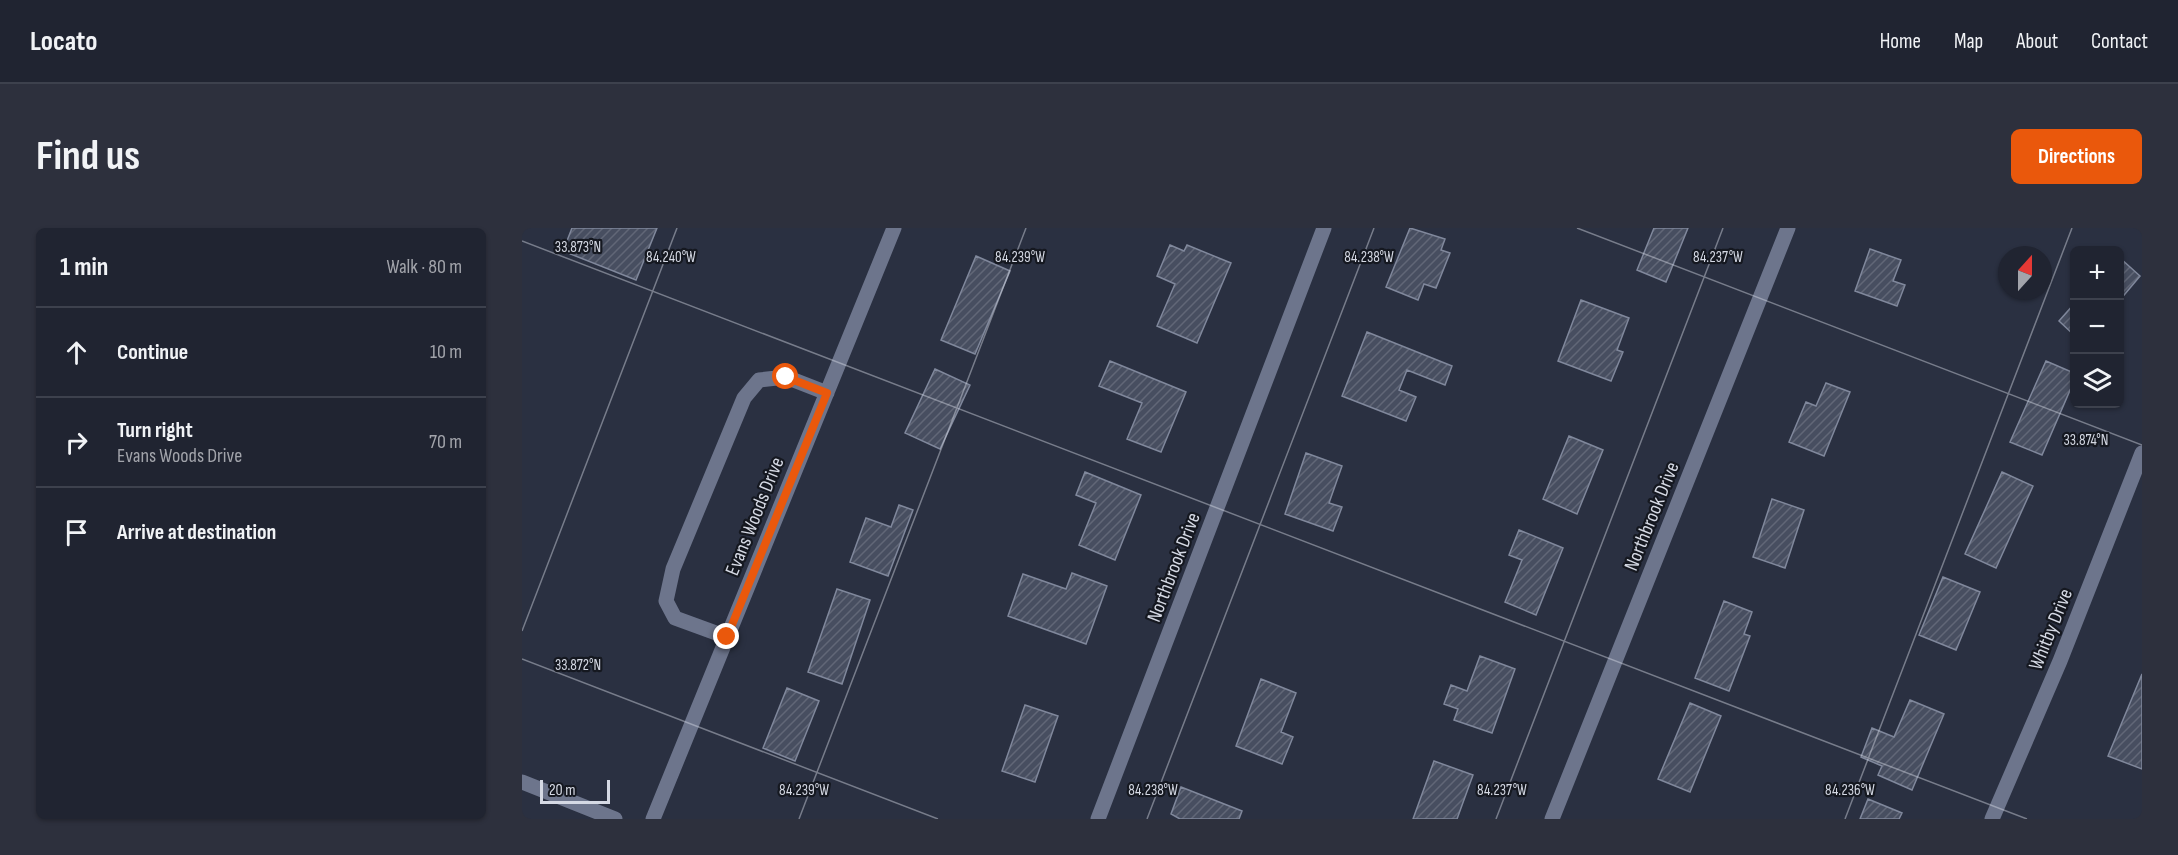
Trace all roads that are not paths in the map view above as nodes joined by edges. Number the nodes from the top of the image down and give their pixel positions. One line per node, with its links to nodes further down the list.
1 (894, 228): 4 (street, Evans Woods Drive)
2 (1324, 228): 10 (street, Northbrook Drive)
3 (1788, 228): 11 (street, Northbrook Drive)
4 (827, 393): 6 (street, Evans Woods Drive); 6 (street)
5 (2142, 453): 12 (street, Whitby Drive)
6 (727, 637): 9 (street, Evans Woods Drive)
7 (522, 782): 8 (street)
8 (615, 819)
9 (653, 819)
10 (1098, 819)
11 (1552, 819)
12 (1992, 819)

